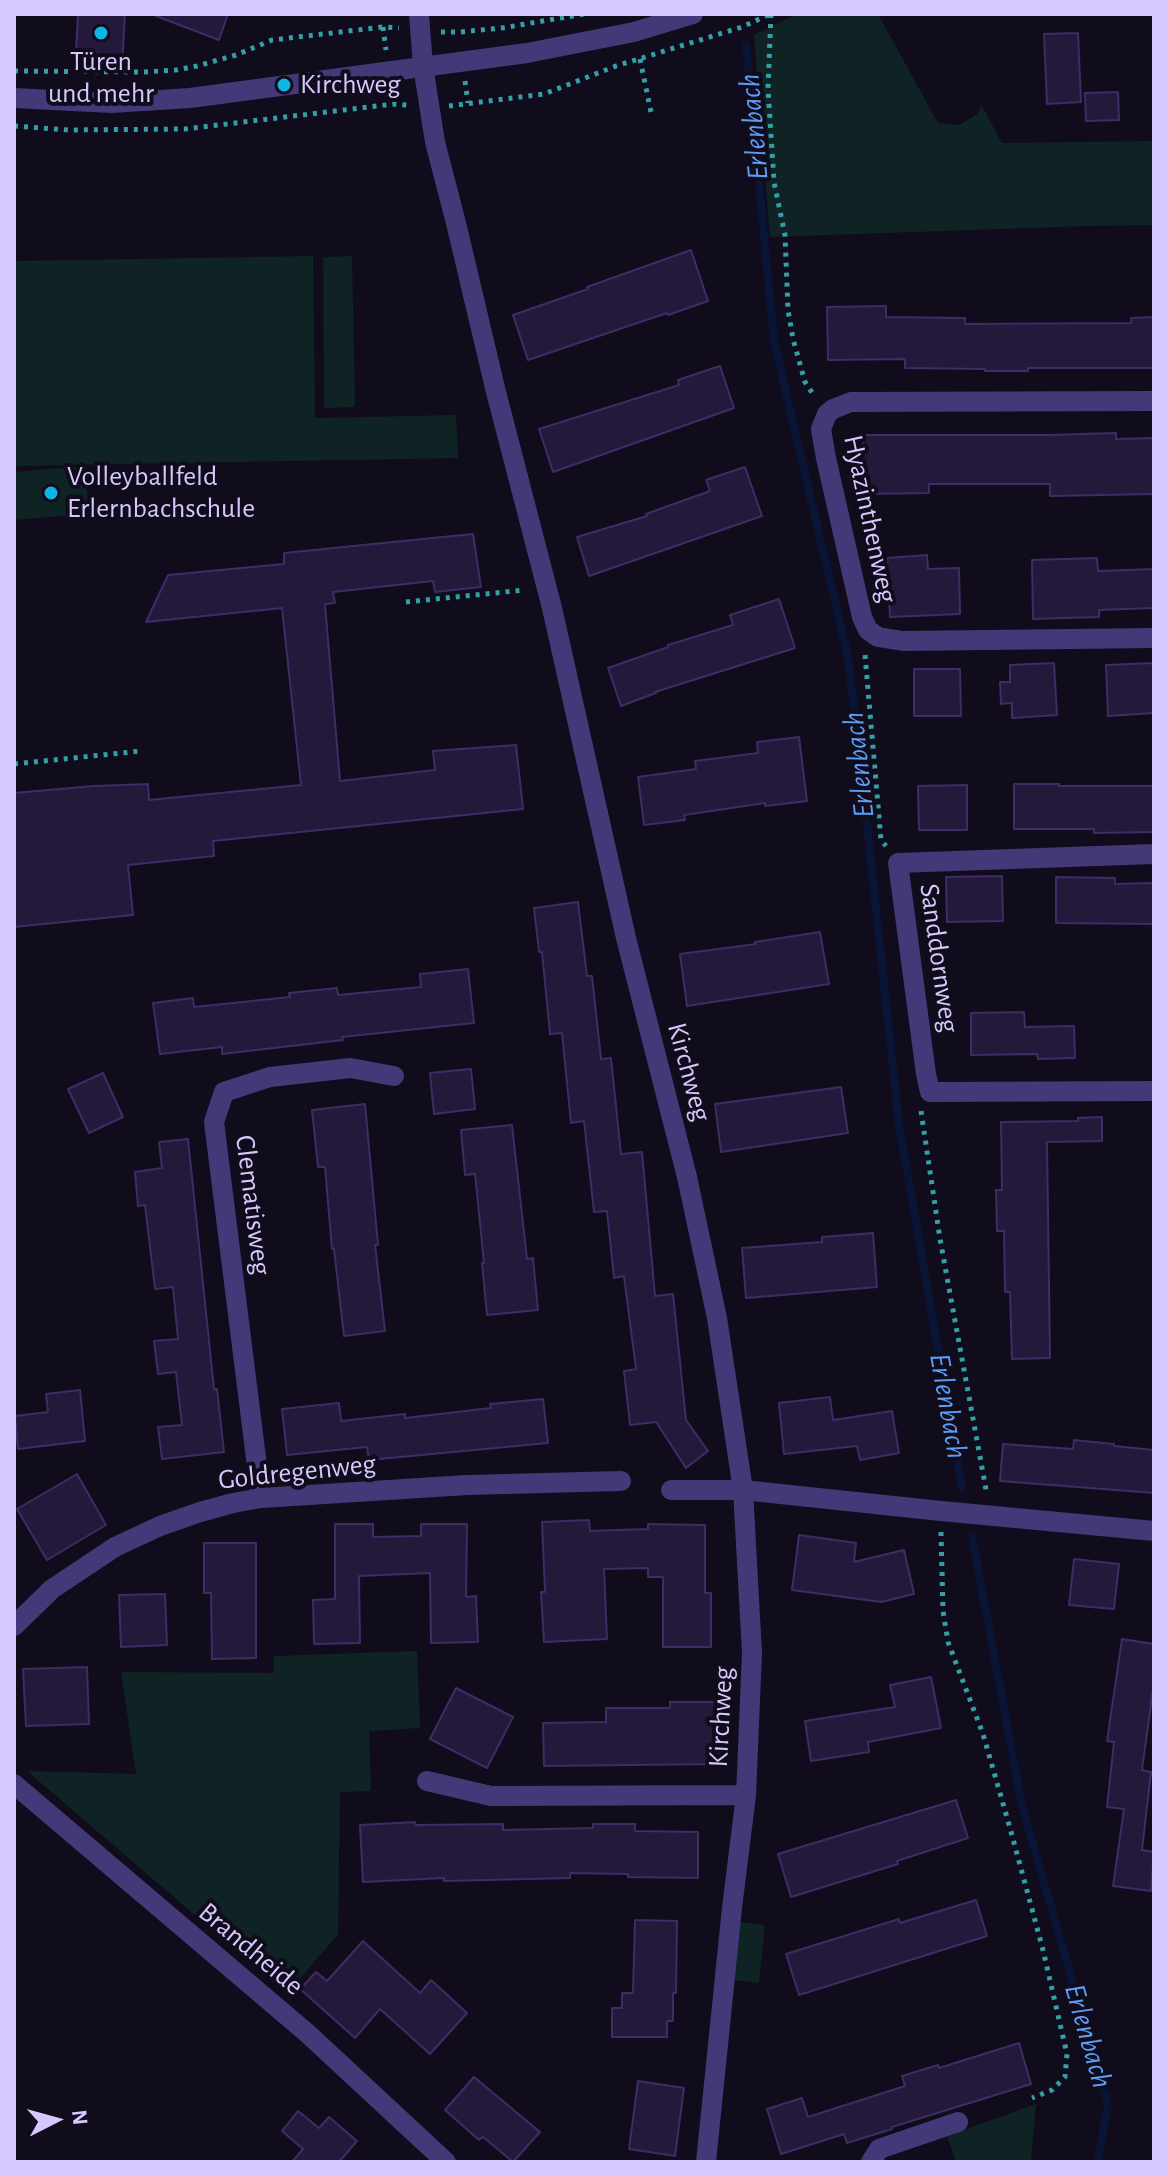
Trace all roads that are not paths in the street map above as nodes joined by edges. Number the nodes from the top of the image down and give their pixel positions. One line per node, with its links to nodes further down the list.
1 (693, 14): 3 (street)
2 (419, 22): 3 (street, Kirchweg)
3 (423, 66): 4 (street); 12 (street, Kirchweg)
4 (14, 98)
5 (1154, 401): 6 (street, Hyazinthenweg)
6 (1154, 638)
7 (1154, 854): 9 (street, Sanddornweg)
8 (394, 1076): 13 (street, Clematisweg)
9 (1154, 1091)
10 (621, 1481): 13 (street, Goldregenweg)
11 (671, 1490): 12 (street)
12 (743, 1490): 14 (street); 18 (street, Kirchweg)
13 (261, 1498): 15 (street, Goldregenweg)
14 (1154, 1531)
15 (14, 1626)
16 (427, 1781): 18 (street)
17 (14, 1784): 20 (street, Brandheide)
18 (746, 1795): 21 (street, Kirchweg)
19 (958, 2122): 22 (street)
20 (446, 2162)
21 (706, 2162)
22 (871, 2162)

